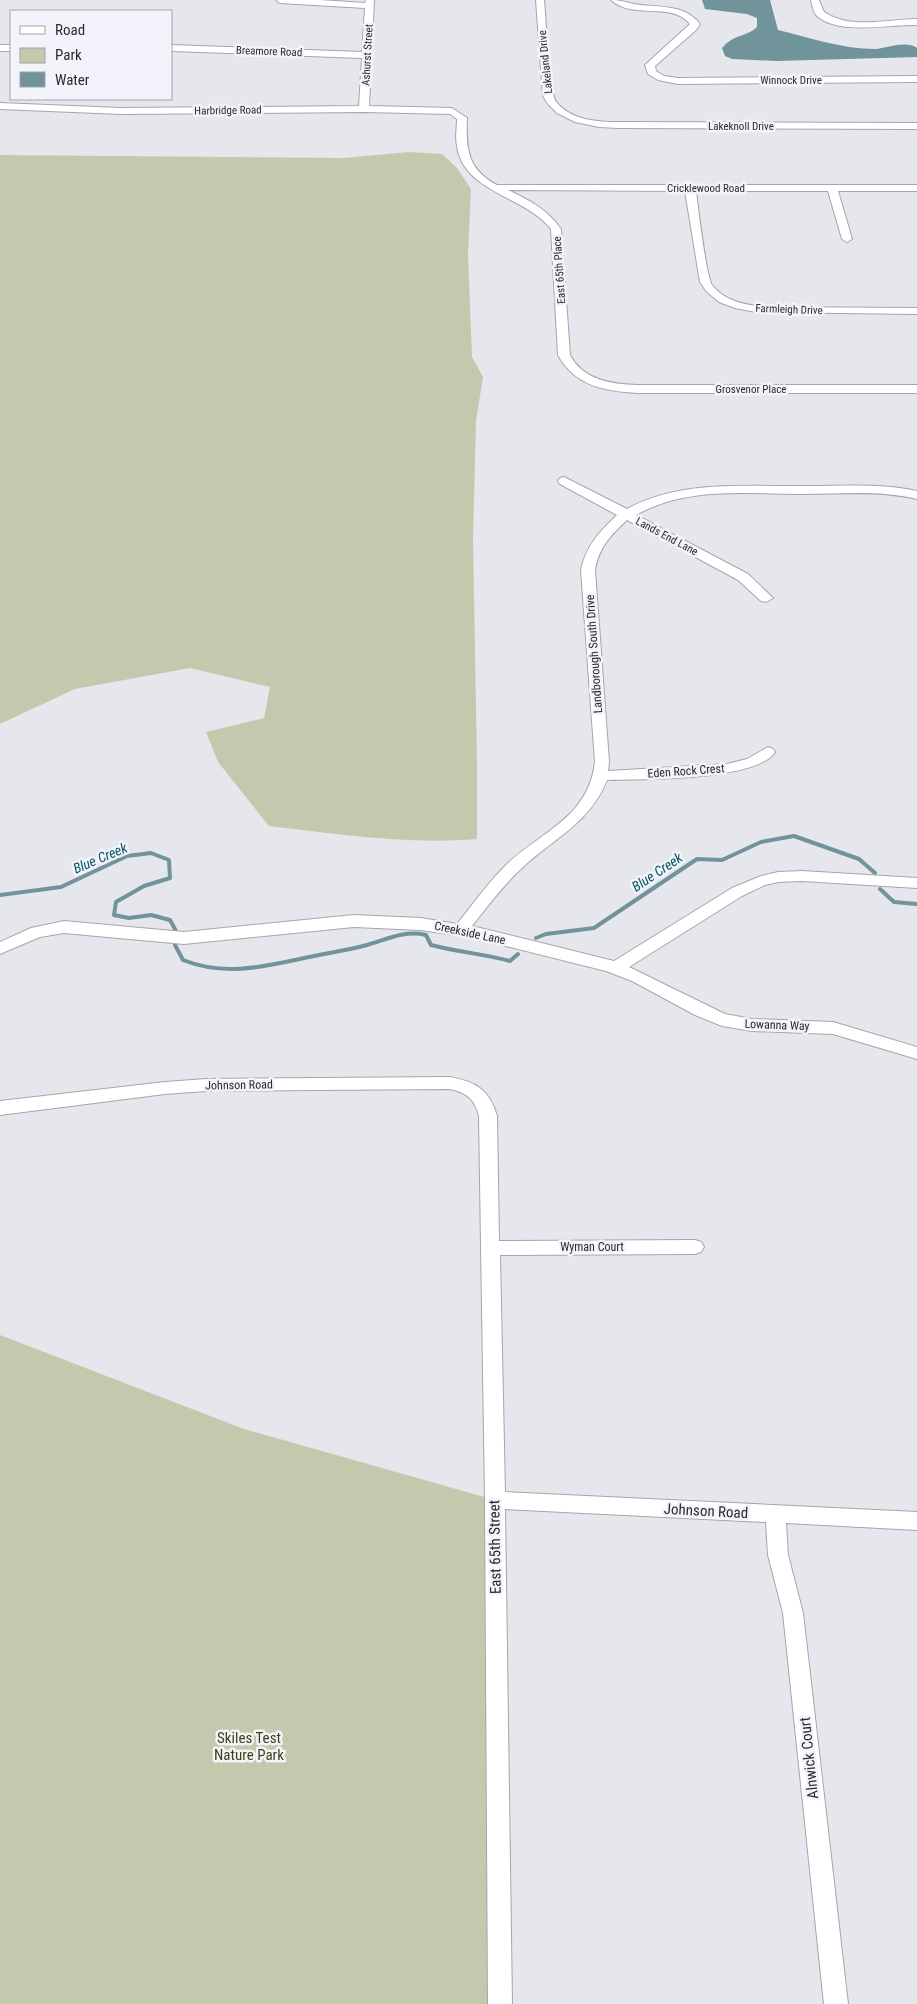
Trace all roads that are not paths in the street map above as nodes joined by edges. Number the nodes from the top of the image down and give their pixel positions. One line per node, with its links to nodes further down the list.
1 (280, 0): 5 (street)
2 (540, 0): 13 (street, Lakeland Drive)
3 (615, 0): 9 (street, Winnock Drive)
4 (815, 0): 6 (street)
5 (370, 3): 8 (street, Ashurst Street)
6 (917, 22)
7 (172, 48): 8 (street, Breamore Road)
8 (367, 54): 11 (street, Ashurst Street)
9 (917, 79)
10 (0, 106): 11 (street, Harbridge Road)
11 (364, 109): 12 (street, Harbridge Road)
12 (455, 112): 15 (street, East 65th Place)
13 (567, 115): 14 (street, Lakeknoll Drive)
14 (917, 126)
15 (495, 187): 16 (street, Cricklewood Road); 21 (street, East 65th Place)
16 (690, 188): 17 (street, Cricklewood Road); 20 (street, Farmleigh Drive)
17 (832, 188): 18 (street, Cricklewood Road); 19 (street)
18 (917, 188)
19 (847, 239)
20 (917, 311)
21 (587, 379): 22 (street, Grosvenor Place)
22 (917, 389)
23 (564, 481): 25 (street, Lands End Lane)
24 (917, 495): 25 (street, Landborough South Drive)
25 (627, 514): 26 (street, Lands End Lane); 28 (street, Landborough South Drive)
26 (766, 598)
27 (768, 752): 28 (street, Eden Rock Crest)
28 (600, 776): 30 (street, Landborough South Drive)
29 (917, 883): 32 (street)
30 (461, 930): 31 (street, Creekside Lane); 32 (street, Creekside Lane)
31 (0, 948)
32 (615, 968): 33 (street, Lowanna Way)
33 (917, 1053)
34 (478, 1093): 35 (street, Johnson Road); 37 (street, East 65th Street)
35 (0, 1108)
36 (695, 1247): 37 (street, Wyman Court)
37 (490, 1248): 38 (street, East 65th Street)
38 (495, 1500): 39 (street, Johnson Road); 41 (street, East 65th Street)
39 (775, 1514): 40 (street, Johnson Road); 42 (street, Alnwick Court)
40 (917, 1521)
41 (500, 2004)
42 (836, 2004)

